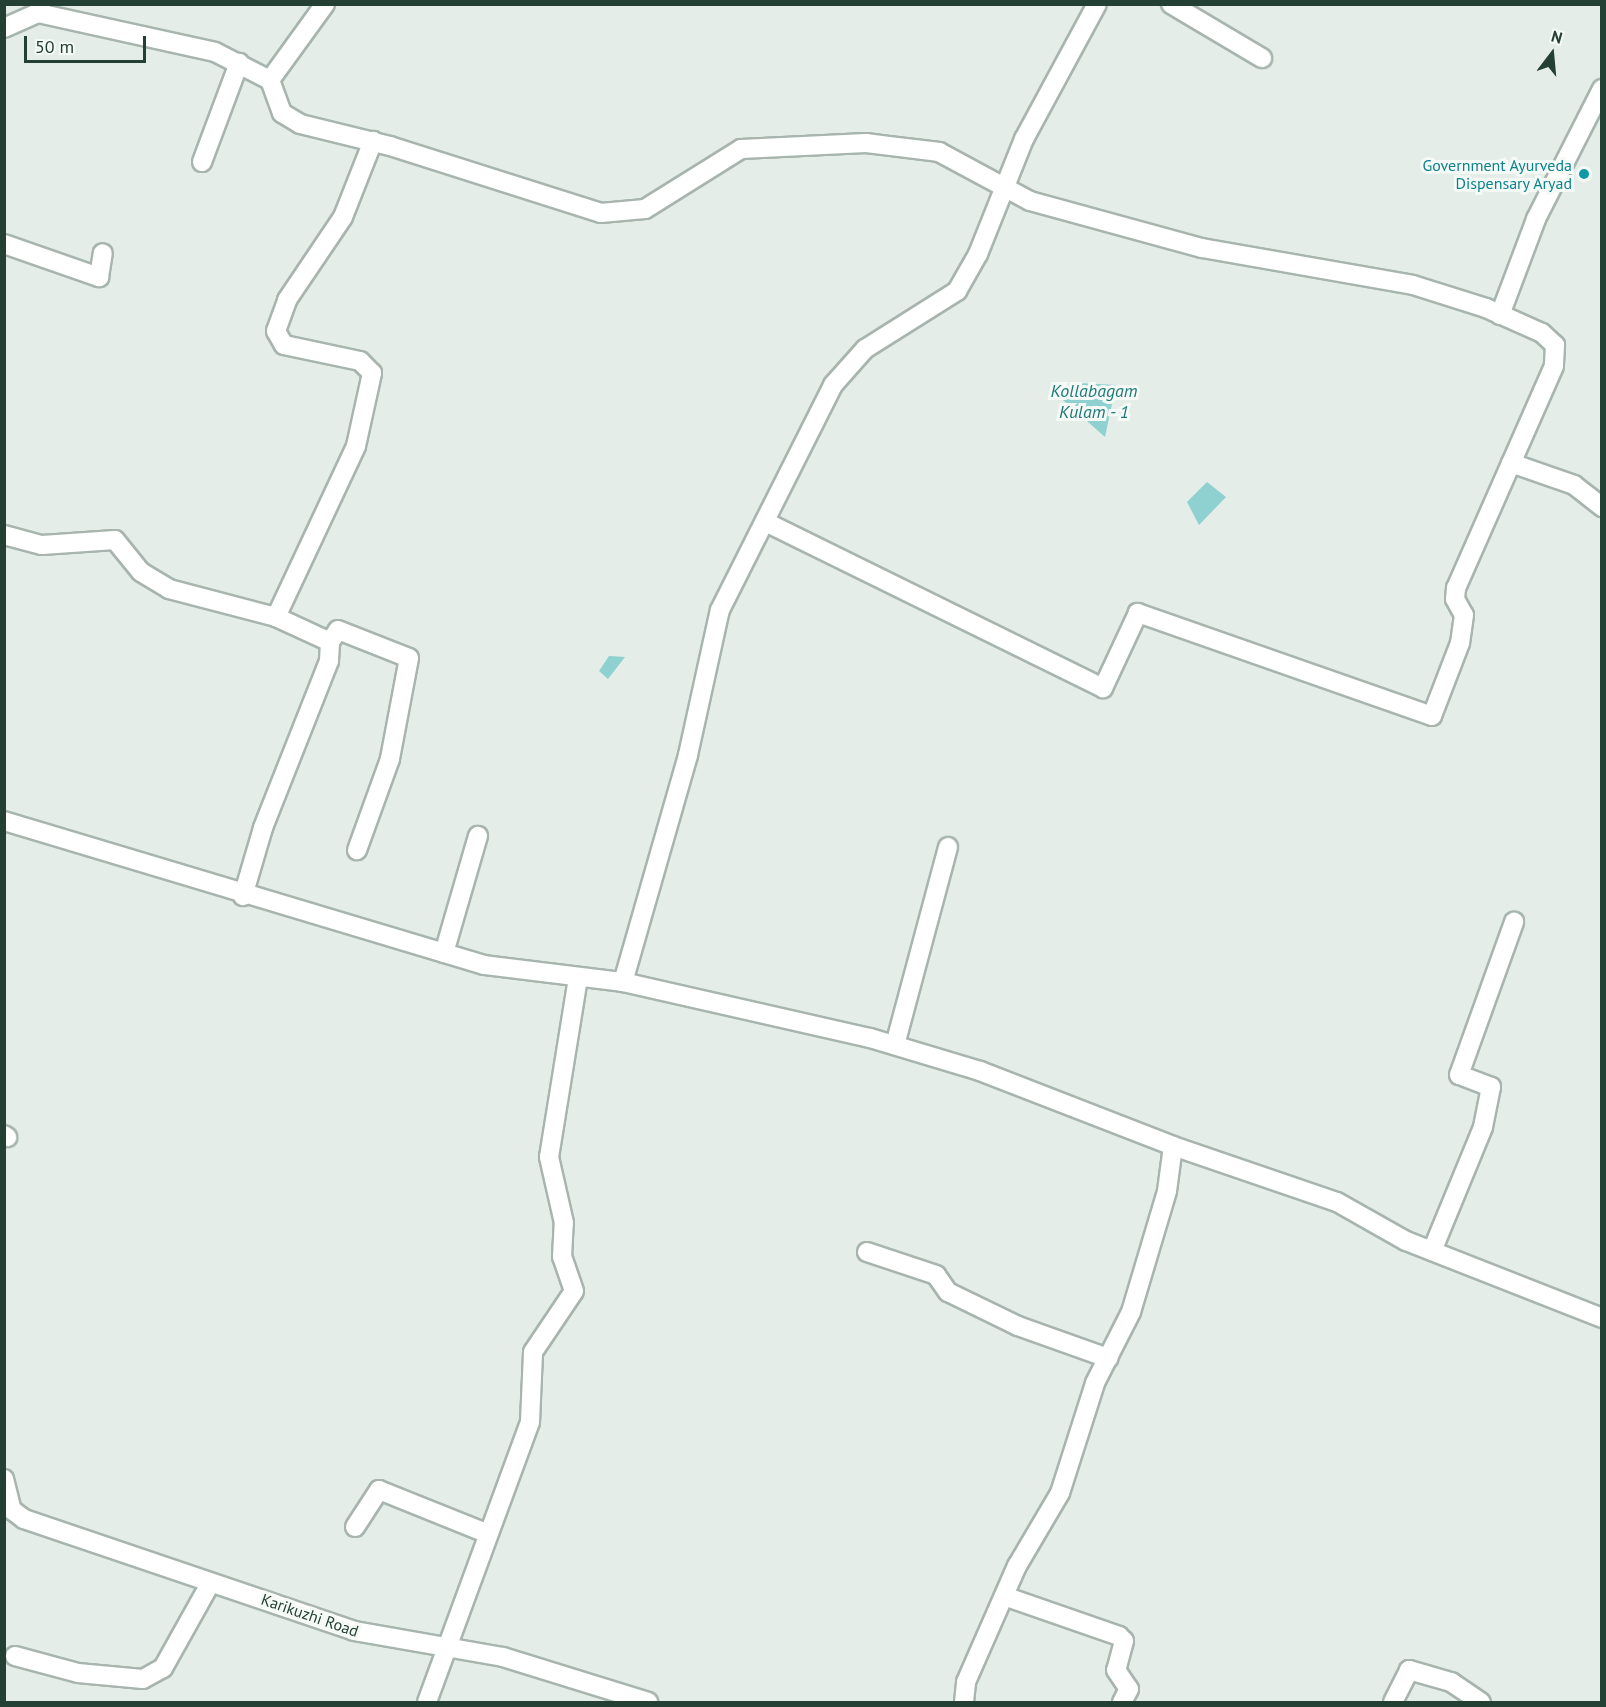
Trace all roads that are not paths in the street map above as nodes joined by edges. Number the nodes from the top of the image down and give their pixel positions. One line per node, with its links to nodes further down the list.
1 (325, 4): 8 (street)
2 (1097, 4): 12 (street)
3 (1171, 4): 6 (street)
4 (39, 9): 5 (street); 7 (street)
5 (4, 28)
6 (1262, 58)
7 (239, 63): 8 (street); 11 (street)
8 (270, 80): 10 (street)
9 (1602, 89): 15 (street)
10 (373, 141): 12 (street); 20 (street)
11 (202, 162)
12 (1004, 187): 15 (street); 18 (street)
13 (4, 244): 14 (street)
14 (103, 253)
15 (1500, 315): 16 (street)
16 (1510, 463): 17 (street); 18 (street)
17 (1602, 507)
18 (765, 522): 30 (street)
19 (4, 535): 20 (street)
20 (276, 617): 21 (street)
21 (330, 642): 25 (street); 26 (street)
22 (4, 821): 26 (street)
23 (478, 836): 28 (street)
24 (948, 847): 31 (street)
25 (357, 850)
26 (243, 896): 28 (street)
27 (1514, 922): 33 (street)
28 (444, 953): 29 (street)
29 (578, 978): 30 (street); 39 (street)
30 (623, 982): 31 (street)
31 (895, 1045): 32 (street)
32 (1173, 1146): 33 (street); 36 (street)
33 (1432, 1251): 35 (street)
34 (867, 1252): 36 (street)
35 (1602, 1318)
36 (1108, 1358): 41 (street)
37 (4, 1479): 40 (street, Karikuzhi Road)
38 (355, 1527): 39 (street)
39 (486, 1533): 42 (street)
40 (210, 1584): 42 (street, Karikuzhi Road); 43 (street)
41 (1004, 1596): 46 (street); 47 (street)
42 (448, 1647): 44 (street); 45 (street, Karikuzhi Road)
43 (15, 1656)
44 (427, 1702)
45 (648, 1702)
46 (964, 1702)
47 (1122, 1702)
48 (1393, 1702): 49 (street)
49 (1481, 1702)

